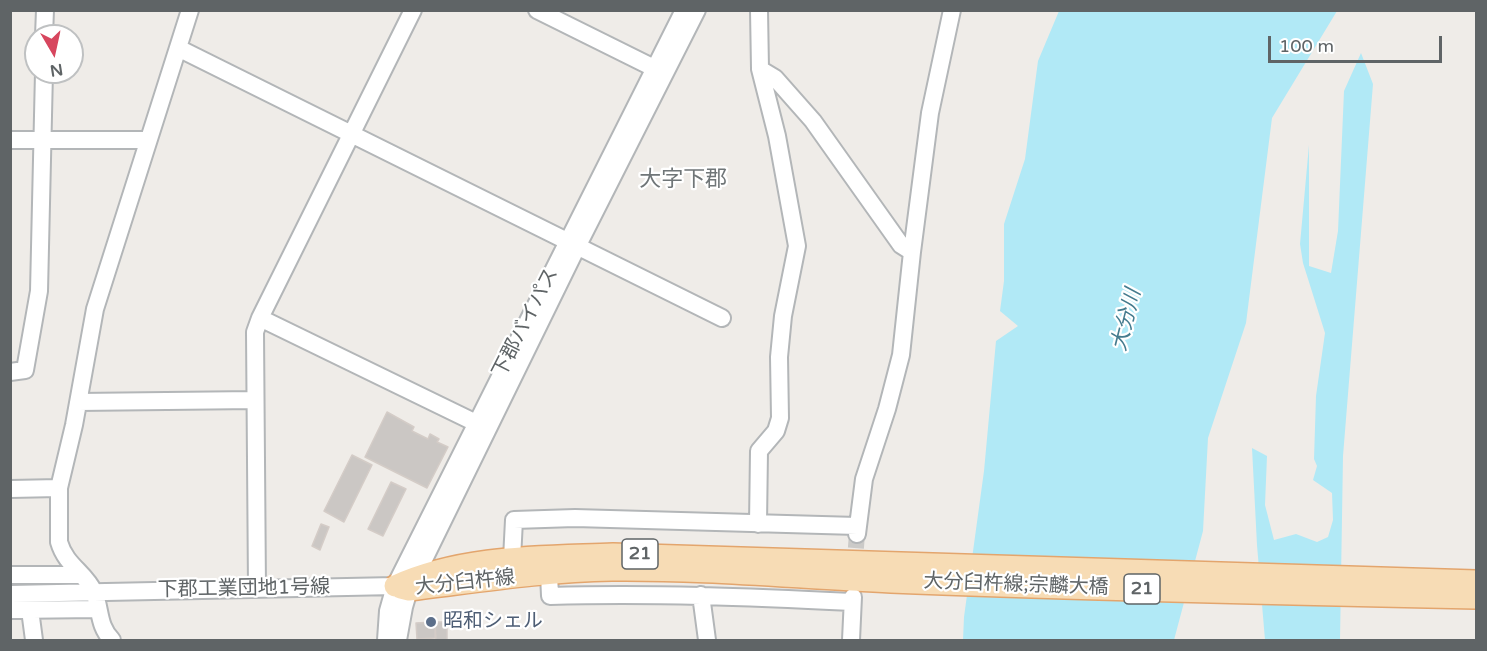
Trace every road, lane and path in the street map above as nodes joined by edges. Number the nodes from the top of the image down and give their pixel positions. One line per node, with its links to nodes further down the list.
1 (190, 10): 8 (street)
2 (413, 10): 12 (street)
3 (537, 10): 10 (street)
4 (684, 10): 10 (street, 下郡バイパス)
5 (697, 10): 10 (street, 下郡バイパス)
6 (759, 10): 9 (street)
7 (952, 10): 17 (street)
8 (178, 48): 12 (street); 15 (street)
9 (760, 69): 17 (street); 26 (street)
10 (660, 71): 16 (street, 下郡バイパス)
11 (44, 84): 13 (street)
12 (351, 134): 16 (street); 18 (street)
13 (42, 139): 14 (street); 15 (street); 20 (street)
14 (10, 140)
15 (148, 140): 22 (street)
16 (572, 244): 19 (street); 23 (street, 下郡バイパス); 34 (street, 下郡バイパス)
17 (912, 252): 26 (street)
18 (260, 318): 21 (street); 23 (street)
19 (722, 318)
20 (10, 372)
21 (255, 400): 22 (street); 36 (street)
22 (78, 402): 24 (street)
23 (476, 423): 34 (street, 下郡バイパス)
24 (59, 488): 25 (street); 32 (street)
25 (10, 489)
26 (758, 524): 27 (street)
27 (512, 559): 29 (main road, 大分臼杵線 / 21); 34 (main road, 大分臼杵線 / 21)
28 (1476, 571): 35 (main road)
29 (890, 572): 30 (main road, 大分臼杵線 / 21); 35 (main road, 大分臼杵線;宗麟大橋 / 21)
30 (549, 574): 34 (main road, 大分臼杵線 / 21); 38 (street)
31 (10, 575): 32 (street)
32 (81, 575): 40 (street)
33 (1476, 581): 35 (main road, 21)
34 (406, 584): 36 (street, 下郡工業団地1号線); 46 (street, 下郡バイパス); 47 (street, 下郡バイパス)
35 (1388, 587): 39 (main road, 21); 43 (main road)
36 (257, 589): 40 (street, 下郡工業団地1号線)
37 (10, 594): 40 (street)
38 (700, 595): 48 (street); 49 (street)
39 (1476, 598)
40 (96, 601): 42 (street); 45 (street)
41 (10, 610): 42 (street)
42 (30, 610): 44 (street)
43 (1476, 610)
44 (34, 640)
45 (112, 640)
46 (386, 640)
47 (398, 640)
48 (707, 640)
49 (851, 640)

